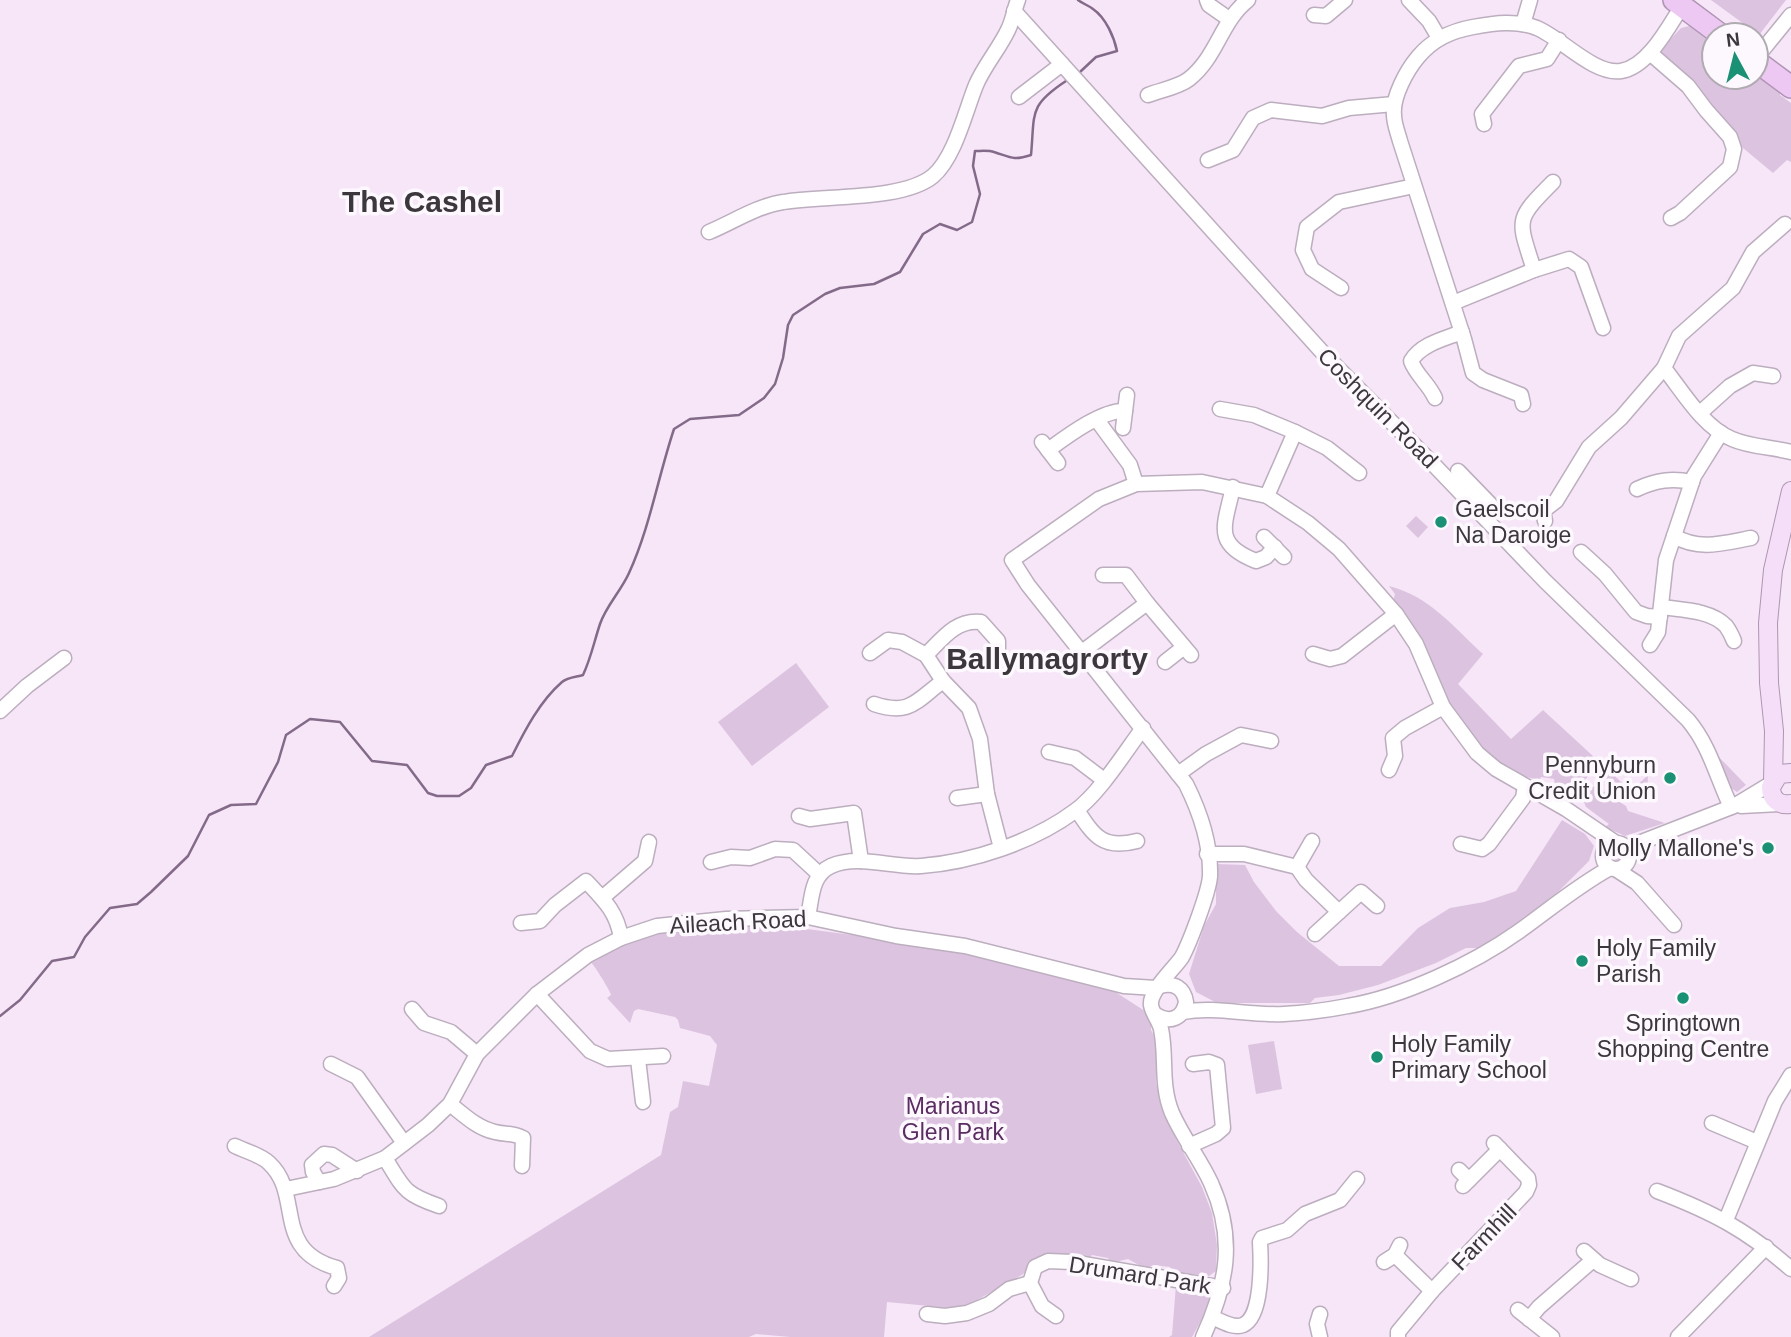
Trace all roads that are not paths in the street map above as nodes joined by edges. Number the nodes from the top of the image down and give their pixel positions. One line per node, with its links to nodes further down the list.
1 (1207, 0): 10 (street)
2 (1248, 0): 10 (street)
3 (1345, 0): 8 (street)
4 (1409, 0): 13 (street)
5 (1530, 0): 12 (street)
6 (1678, 3): 11 (highway); 16 (street)
7 (1016, 5): 17 (street, Coshquin Road); 29 (street)
8 (1314, 15)
9 (1791, 15): 15 (street)
10 (1229, 19): 20 (street)
11 (1702, 21)
12 (1523, 24): 13 (street); 14 (street)
13 (1439, 38): 22 (street)
14 (1559, 40): 16 (street); 23 (street)
15 (1770, 42)
16 (1650, 53): 27 (street)
17 (1062, 64): 21 (street); 57 (street, Coshquin Road)
18 (1770, 71): 19 (highway)
19 (1791, 87)
20 (1148, 95)
21 (1019, 97)
22 (1394, 104): 24 (street); 26 (street)
23 (1484, 124)
24 (1208, 160)
25 (1553, 182): 30 (street)
26 (1414, 186): 31 (street); 32 (street)
27 (1671, 218)
28 (1785, 224): 35 (street)
29 (709, 232)
30 (1534, 270): 32 (street); 33 (street)
31 (1341, 288)
32 (1453, 303): 34 (street)
33 (1603, 328)
34 (1462, 332): 38 (street); 39 (street)
35 (1664, 368): 42 (street); 59 (street)
36 (1773, 376): 42 (street)
37 (1127, 395): 41 (street)
38 (1436, 398)
39 (1523, 404)
40 (1220, 409): 45 (street)
41 (1125, 411): 43 (street); 44 (street)
42 (1700, 413): 46 (street)
43 (1097, 420): 48 (street); 52 (street)
44 (1124, 428)
45 (1295, 432): 50 (street); 56 (street)
46 (1721, 433): 47 (street); 51 (street)
47 (1791, 452)
48 (1058, 463)
49 (1458, 471): 57 (street)
50 (1359, 473)
51 (1692, 482): 54 (street); 60 (street)
52 (1136, 484): 53 (street); 72 (street)
53 (1233, 487): 56 (street); 62 (street)
54 (1637, 489)
55 (1791, 491): 84 (main road)
56 (1267, 496): 68 (street)
57 (1473, 496): 58 (street); 97 (street, Coshquin Road)
58 (1490, 504)
59 (1545, 521)
60 (1674, 536): 61 (street); 67 (street)
61 (1751, 538)
62 (1274, 547)
63 (1581, 552): 67 (street)
64 (1102, 575): 65 (street)
65 (1147, 603): 72 (street); 78 (street)
66 (959, 608): 69 (street)
67 (1661, 612): 70 (street); 71 (street)
68 (1396, 614): 74 (street); 81 (street)
69 (959, 625): 75 (street); 76 (street)
70 (1734, 641)
71 (1650, 645)
72 (1082, 652): 83 (street)
73 (870, 653): 75 (street)
74 (1313, 654)
75 (926, 655): 79 (street)
76 (998, 655)
77 (64, 658): 82 (street)
78 (1165, 662)
79 (943, 681): 80 (street); 94 (street)
80 (874, 704)
81 (1443, 707): 88 (street); 93 (street)
82 (0, 711)
83 (1143, 728): 90 (street); 91 (street)
84 (1774, 731): 87 (main road); 92 (main road)
85 (1271, 741): 90 (street)
86 (1049, 752): 91 (street)
87 (1791, 767)
88 (1389, 770)
89 (1791, 773): 92 (main road)
90 (1178, 774): 105 (street)
91 (1104, 780): 98 (street)
92 (1772, 783): 96 (main road); 97 (street)
93 (1525, 786): 103 (street); 106 (street)
94 (987, 794): 95 (street); 104 (street)
95 (957, 798)
96 (1787, 806): 97 (street)
97 (1733, 807): 106 (street)
98 (1077, 810): 100 (street); 104 (street)
99 (799, 816): 107 (street)
100 (1137, 841)
101 (1312, 841): 109 (street)
102 (649, 842): 111 (street)
103 (1461, 844)
104 (1001, 848): 107 (street)
105 (1208, 854): 109 (street); 119 (street)
106 (1615, 857): 116 (street); 125 (street)
107 (861, 861): 110 (street)
108 (711, 862): 110 (street)
109 (1297, 867): 113 (street)
110 (819, 874): 114 (street)
111 (602, 898): 115 (street); 118 (street)
112 (1377, 906): 113 (street)
113 (1339, 912): 117 (street)
114 (808, 917): 118 (street, Aileach Road); 120 (street, Aileach Road)
115 (521, 923)
116 (1674, 925)
117 (1315, 934)
118 (621, 938): 123 (street, Aileach Road)
119 (1182, 956): 121 (street); 122 (street)
120 (1124, 986): 121 (street, Aileach Road); 126 (street, Aileach Road)
121 (1158, 987): 122 (street); 126 (street)
122 (1183, 993): 125 (street); 127 (street)
123 (537, 994): 129 (street, Aileach Road); 131 (street)
124 (412, 1010): 129 (street)
125 (1212, 1010): 127 (street)
126 (1154, 1012): 127 (street); 128 (street)
127 (1180, 1015): 128 (street)
128 (1163, 1045): 141 (street)
129 (477, 1054): 136 (street, Aileach Road)
130 (663, 1056): 131 (street)
131 (638, 1059): 135 (street)
132 (331, 1064): 139 (street)
133 (1193, 1064): 141 (street)
134 (1791, 1075): 138 (street)
135 (643, 1102)
136 (450, 1104): 139 (street, Aileach Road); 143 (street)
137 (1717, 1129): 138 (street)
138 (1757, 1142): 151 (street)
139 (404, 1143): 142 (street, Aileach Road)
140 (235, 1146): 148 (street)
141 (1189, 1146): 158 (street)
142 (385, 1158): 144 (street, Aileach Road); 150 (street)
143 (522, 1166)
144 (357, 1171): 147 (street, Aileach Road); 147 (street)
145 (1359, 1176): 162 (street)
146 (1464, 1179): 159 (street, Farmhill)
147 (319, 1182): 148 (street, Aileach Road)
148 (286, 1189): 157 (street)
149 (1657, 1191): 151 (street)
150 (439, 1206)
151 (1726, 1220): 152 (street)
152 (1766, 1247): 154 (street); 166 (street)
153 (1393, 1254): 159 (street, Farmhill)
154 (1791, 1269)
155 (1627, 1272): 165 (street)
156 (1030, 1283): 158 (street, Drumard Park); 160 (street); 161 (street)
157 (334, 1286)
158 (1223, 1288): 162 (street)
159 (1432, 1291): 164 (street, Farmhill)
160 (927, 1314)
161 (1056, 1316)
162 (1212, 1317): 163 (street)
163 (1203, 1337)
164 (1398, 1337)
165 (1552, 1337)
166 (1678, 1337)

